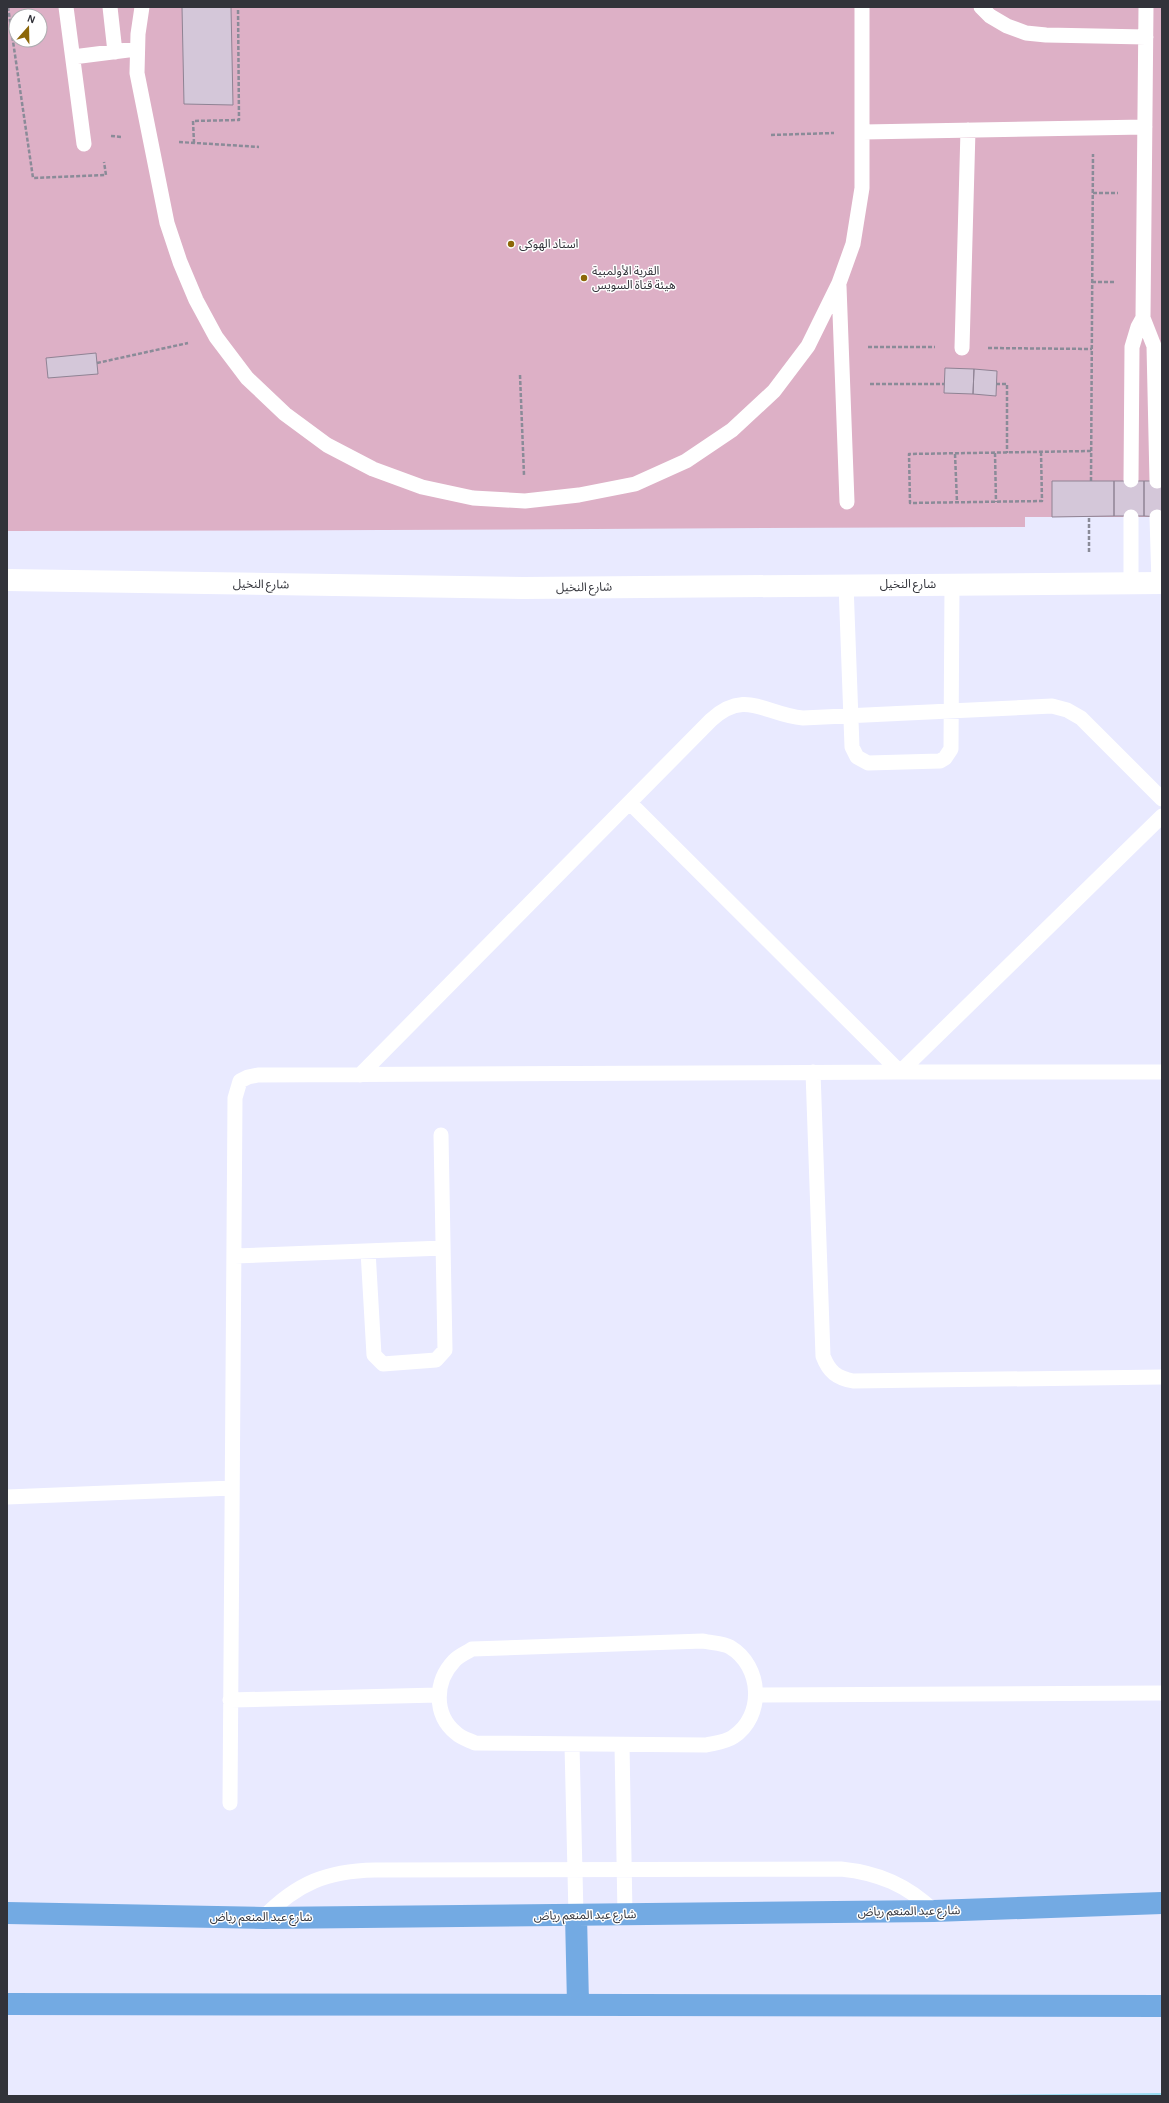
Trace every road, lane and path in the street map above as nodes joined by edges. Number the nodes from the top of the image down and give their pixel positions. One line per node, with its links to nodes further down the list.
1 (8, 7): 20 (path)
2 (66, 7): 12 (lane)
3 (110, 7): 11 (lane)
4 (142, 7): 10 (lane)
5 (238, 7): 18 (path)
6 (862, 7): 16 (lane)
7 (981, 7): 9 (lane)
8 (1146, 7): 9 (lane)
9 (1146, 37): 13 (lane)
10 (136, 49): 11 (lane); 23 (lane)
11 (115, 52): 12 (lane)
12 (73, 57): 19 (lane)
13 (1145, 127): 14 (lane); 22 (lane)
14 (1094, 128): 15 (lane); 28 (path)
15 (968, 130): 16 (lane); 26 (lane)
16 (863, 132): 17 (path); 21 (lane)
17 (771, 135)
18 (194, 143)
19 (84, 144)
20 (104, 156)
21 (839, 283): 31 (lane); 42 (lane)
22 (1143, 318): 39 (lane); 41 (lane)
23 (216, 337): 29 (path); 42 (lane)
24 (885, 347): 25 (path)
25 (910, 347)
26 (962, 348)
27 (1014, 348): 28 (path)
28 (1092, 349): 34 (path)
29 (97, 363)
30 (520, 375): 42 (path)
31 (843, 383): 32 (path); 43 (lane)
32 (944, 384)
33 (996, 384): 37 (path)
34 (1091, 451): 35 (path); 40 (path)
35 (1041, 452): 37 (path); 45 (path)
36 (995, 453): 37 (path); 38 (path); 45 (path)
37 (1007, 453)
38 (955, 454): 44 (path); 44 (path)
39 (1131, 480)
40 (1091, 481)
41 (1157, 481)
42 (525, 501)
43 (847, 502)
44 (957, 502): 45 (path)
45 (996, 502)
46 (1089, 517): 50 (path)
47 (1131, 517): 51 (lane)
48 (1157, 517): 52 (lane)
49 (7, 580): 53 (street, شارع النخيل)
50 (1088, 582): 51 (street, شارع النخيل); 54 (street, شارع النخيل)
51 (1131, 582): 52 (street, شارع النخيل)
52 (1160, 583)
53 (846, 584): 54 (street, شارع النخيل); 56 (lane)
54 (952, 584): 55 (lane)
55 (953, 709): 56 (lane); 56 (lane); 57 (lane)
56 (851, 715): 58 (lane)
57 (1162, 799)
58 (630, 803): 61 (lane); 63 (lane)
59 (1162, 816): 61 (lane)
60 (813, 1072): 61 (lane); 63 (lane); 68 (lane)
61 (900, 1072): 62 (lane)
62 (1162, 1072)
63 (360, 1075): 67 (lane)
64 (441, 1136): 65 (lane)
65 (443, 1248): 66 (lane); 66 (lane)
66 (368, 1251): 67 (lane)
67 (234, 1256): 69 (lane)
68 (1162, 1377)
69 (232, 1488): 70 (lane); 74 (lane)
70 (7, 1497)
71 (1162, 1692): 72 (lane)
72 (757, 1694): 73 (lane); 76 (lane)
73 (438, 1695): 74 (lane); 75 (lane)
74 (230, 1700): 77 (lane)
75 (572, 1745): 76 (lane); 78 (lane)
76 (622, 1745): 79 (lane)
77 (230, 1803)
78 (575, 1870): 79 (lane); 83 (lane); 85 (lane)
79 (624, 1870): 81 (lane); 84 (lane)
80 (1162, 1903): 81 (highway, شارع عبد المنعم رياض)
81 (934, 1911): 84 (highway, شارع عبد المنعم رياض)
82 (7, 1913): 85 (highway, شارع عبد المنعم رياض)
83 (576, 1914): 84 (highway, شارع عبد المنعم رياض); 85 (highway, شارع عبد المنعم رياض); 87 (highway)
84 (625, 1914)
85 (263, 1918)
86 (7, 2004): 87 (highway)
87 (578, 2004): 88 (highway)
88 (1162, 2006)

